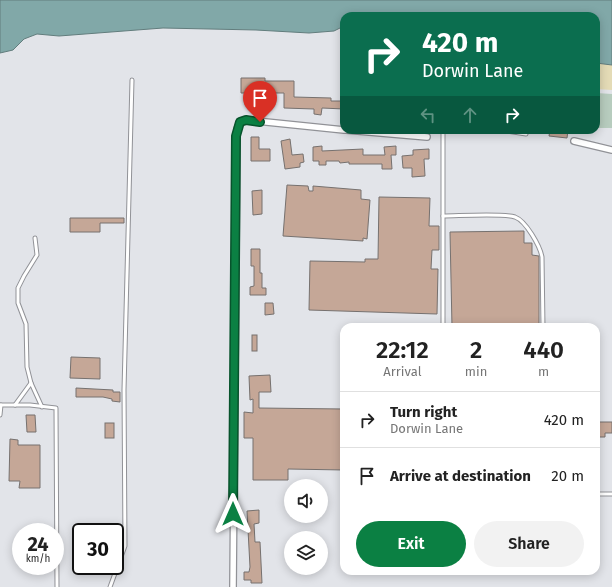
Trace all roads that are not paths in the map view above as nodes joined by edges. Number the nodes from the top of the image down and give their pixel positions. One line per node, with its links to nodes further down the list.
1 (132, 80): 20 (lane)
2 (340, 129): 21 (street)
3 (392, 134): 5 (street)
4 (444, 134): 8 (lane)
5 (427, 137)
6 (574, 141): 7 (street)
7 (612, 150)
8 (443, 216): 10 (lane); 11 (lane)
9 (35, 238): 12 (lane)
10 (444, 323)
11 (543, 323)
12 (31, 383): 14 (lane); 15 (lane)
13 (0, 405): 14 (lane); 16 (lane)
14 (15, 405): 15 (lane)
15 (42, 407): 19 (lane)
16 (0, 415)
17 (600, 494): 18 (lane)
18 (612, 494)
19 (57, 587)
20 (110, 587)
21 (233, 587)

